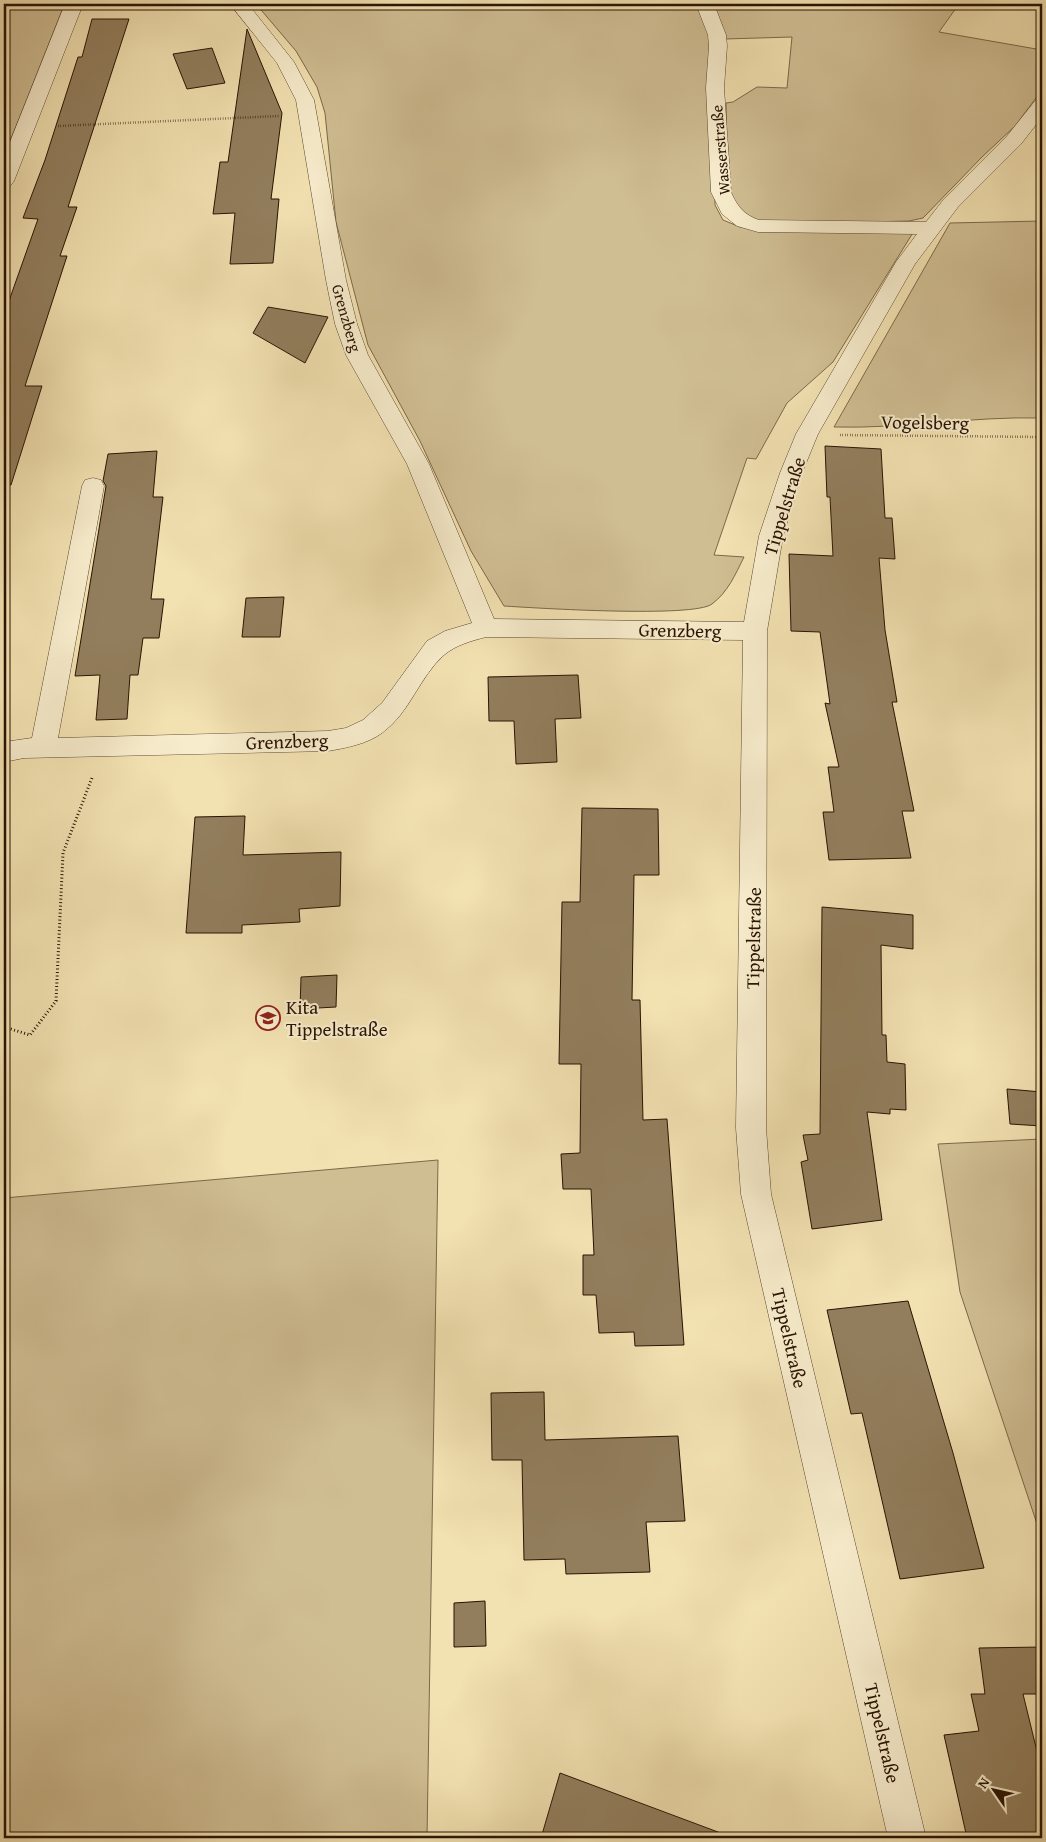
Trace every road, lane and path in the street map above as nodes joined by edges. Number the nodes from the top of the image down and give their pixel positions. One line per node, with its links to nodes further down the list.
1 (74, 4): 6 (street)
2 (239, 4): 5 (street, Grenzberg)
3 (705, 4): 8 (street, Wasserstraße)
4 (1042, 105): 8 (street, Tippelstraße)
5 (308, 114): 6 (path); 12 (street, Grenzberg)
6 (25, 127): 7 (street)
7 (4, 181)
8 (931, 228): 9 (street, Tippelstraße)
9 (807, 434): 10 (path, Vogelsberg); 13 (street, Tippelstraße)
10 (1042, 437)
11 (93, 486): 14 (street)
12 (486, 628): 13 (street, Grenzberg); 15 (street, Grenzberg)
13 (755, 631): 18 (street, Tippelstraße)
14 (43, 748): 15 (street, Grenzberg); 16 (street, Grenzberg)
15 (97, 748): 17 (path)
16 (4, 752)
17 (4, 1027)
18 (907, 1838)

